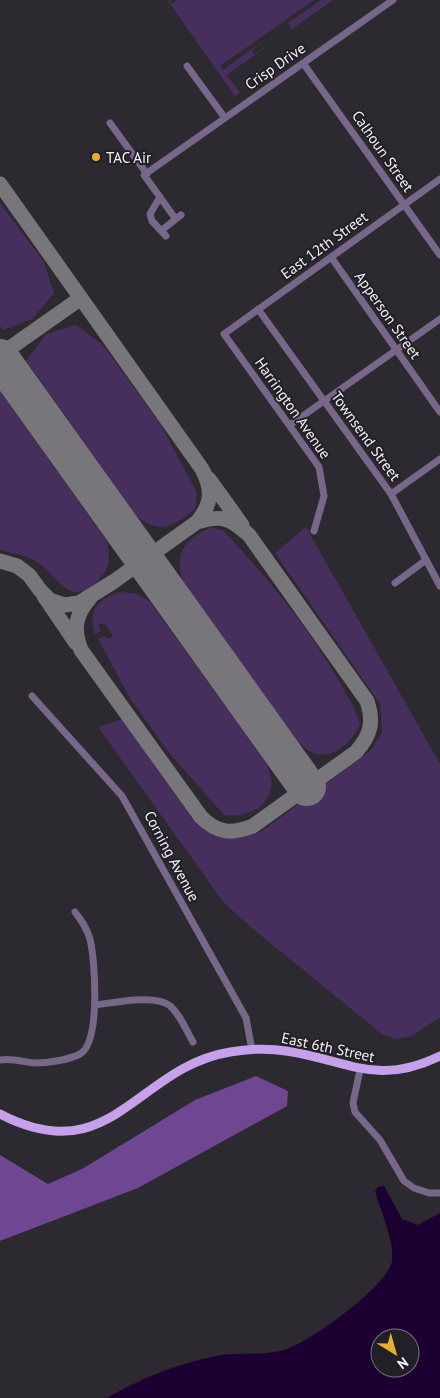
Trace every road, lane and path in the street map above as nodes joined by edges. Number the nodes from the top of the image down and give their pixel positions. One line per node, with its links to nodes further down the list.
1 (393, 0): 2 (street, Crisp Drive)
2 (303, 63): 4 (street, Crisp Drive); 9 (street, Calhoun Street)
3 (187, 66): 4 (street)
4 (225, 118): 6 (street, Crisp Drive)
5 (110, 123): 6 (street)
6 (146, 174): 8 (street)
7 (440, 180): 9 (street, East 12th Street)
8 (162, 200): 8 (street)
9 (404, 205): 10 (street, Calhoun Street); 11 (street, East 12th Street)
10 (440, 255)
11 (331, 257): 12 (street, East 12th Street); 15 (street, Apperson Street)
12 (258, 309): 14 (street, East 12th Street); 16 (street, Townsend Street)
13 (440, 319): 15 (street)
14 (224, 334): 18 (street, Harrington Avenue)
15 (396, 350): 16 (street); 17 (street, Apperson Street)
16 (324, 401): 18 (street); 20 (street, Townsend Street)
17 (440, 412)
18 (290, 425): 21 (street, Harrington Avenue)
19 (440, 459): 20 (street)
20 (391, 494): 22 (street, Townsend Street)
21 (314, 531)
22 (426, 560): 23 (street, Townsend Street); 24 (street)
23 (437, 573): 25 (street, Townsend Street)
24 (395, 583)
25 (440, 586)
26 (32, 696): 30 (street, Corning Avenue)
27 (75, 912): 28 (street)
28 (94, 1005): 29 (street); 32 (street)
29 (194, 1042)
30 (252, 1050): 33 (main road, East 6th Street); 34 (main road, East 6th Street)
31 (440, 1056): 33 (main road, East 6th Street)
32 (0, 1060)
33 (360, 1070): 35 (street)
34 (0, 1114)
35 (440, 1193)

